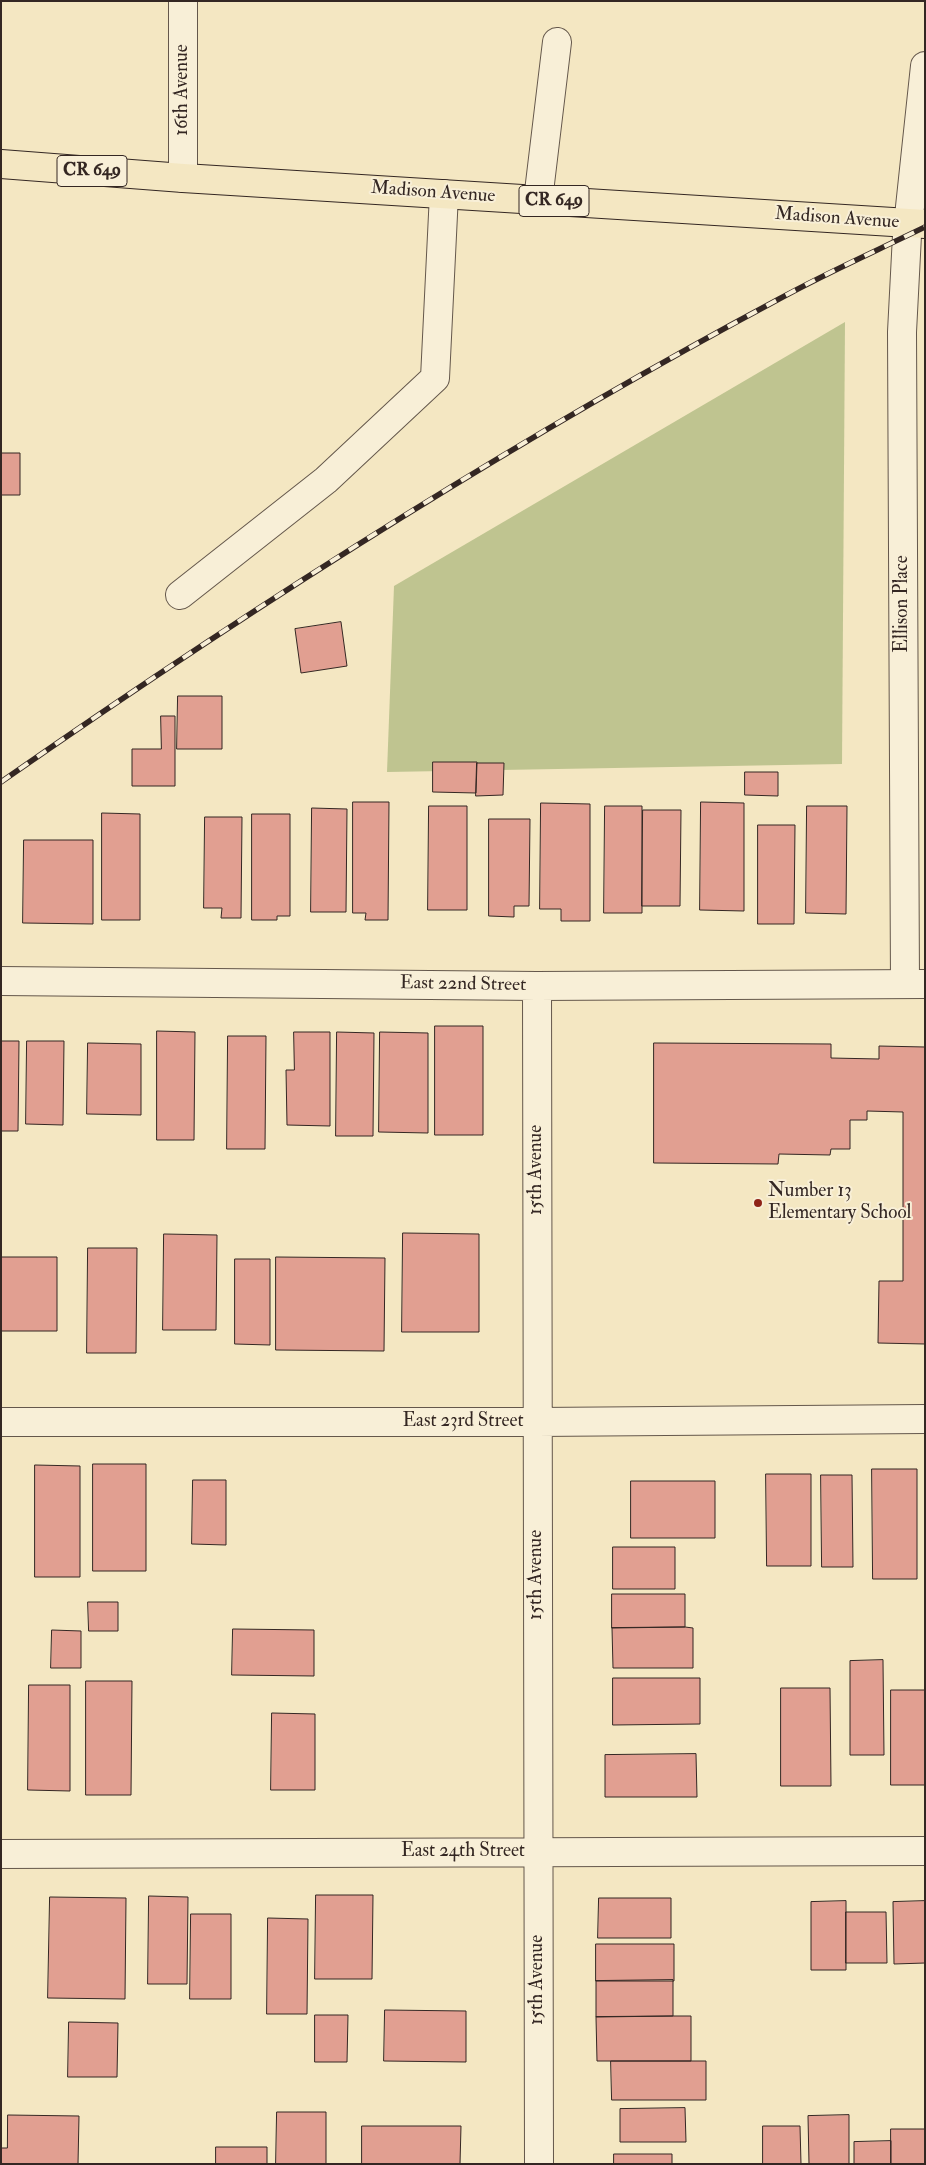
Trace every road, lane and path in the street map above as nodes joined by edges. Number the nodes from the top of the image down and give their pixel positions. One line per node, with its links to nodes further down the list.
1 (183, 1): 5 (street, 16th Avenue)
2 (558, 42): 7 (street)
3 (925, 66): 8 (street, Ellison Place)
4 (1, 164): 5 (main road, Madison Avenue / CR 649)
5 (183, 178): 6 (main road, Madison Avenue / CR 649)
6 (444, 194): 7 (main road, Madison Avenue / CR 649); 10 (street)
7 (538, 200): 8 (main road, Madison Avenue / CR 649)
8 (917, 224): 9 (street, Ellison Place)
9 (914, 549): 12 (street, Ellison Place)
10 (180, 595)
11 (1, 981): 13 (street, East 22nd Street)
12 (915, 984): 13 (street, East 22nd Street)
13 (537, 986): 16 (street, 15th Avenue)
14 (925, 1419): 16 (street, East 23rd Street)
15 (1, 1422): 16 (street, East 23rd Street)
16 (537, 1422): 18 (street, 15th Avenue)
17 (925, 1851): 18 (street, East 24th Street)
18 (538, 1852): 19 (street, East 24th Street); 20 (street, 15th Avenue)
19 (1, 1854)
20 (538, 2164)

